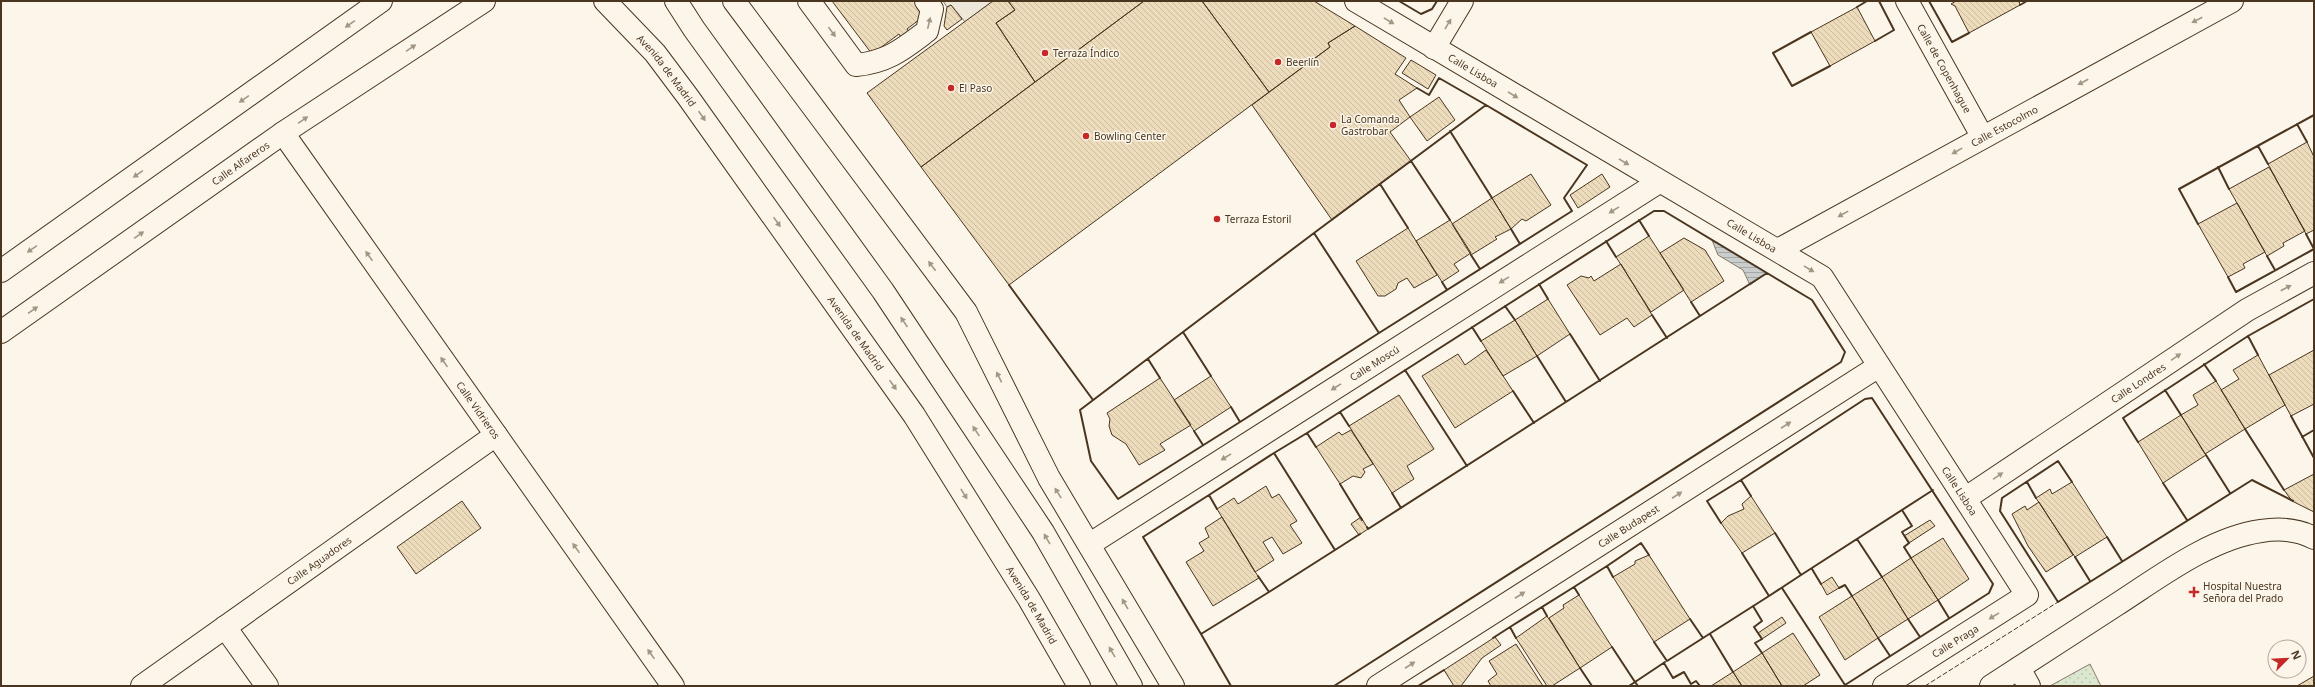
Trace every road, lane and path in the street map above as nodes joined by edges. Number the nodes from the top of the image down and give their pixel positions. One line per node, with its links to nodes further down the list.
1 (381, 1): 17 (street, one-way to 17)
2 (484, 1): 13 (street, Calle Alfareros, one-way to 2)
3 (605, 1): 31 (street, Avenida de Madrid, one-way to 31)
4 (676, 1): 32 (street, one-way to 4)
5 (734, 1): 24 (street, one-way to 5)
6 (809, 1): 7 (street, one-way to 7)
7 (926, 1)
8 (1356, 1): 12 (street, Calle Lisboa, one-way to 12)
9 (1462, 1): 12 (street, one-way to 9)
10 (1907, 1): 14 (street, Calle de Copenhague)
11 (2227, 2): 14 (street, Calle Estocolmo, one-way to 14)
12 (1434, 48): 15 (street, Calle Lisboa, one-way to 15)
13 (283, 133): 19 (street, Calle Alfareros, one-way to 13); 21 (street, Calle Vidrieros, one-way to 13)
14 (1982, 136): 16 (street, Calle Estocolmo, one-way to 16)
15 (1659, 182): 16 (street, Calle Lisboa); 24 (street, Calle Moscú, one-way to 24)
16 (1778, 250): 20 (street, Calle Lisboa, one-way to 20)
17 (1, 271)
18 (2314, 273): 22 (street, Calle Londres, one-way to 18)
19 (1, 332)
20 (1879, 366): 22 (street, Calle Lisboa); 34 (street, Calle Budapest, one-way to 20)
21 (496, 435): 26 (street, Calle Aguadores); 30 (street, Calle Vidrieros, one-way to 21)
22 (1966, 498): 25 (street, Calle Lisboa)
23 (2314, 538): 27 (street)
24 (1090, 544): 33 (street, one-way to 24)
25 (2027, 595): 35 (street, Calle Praga, one-way to 35)
26 (225, 627): 28 (street, Calle Aguadores); 29 (street)
27 (2024, 677): 36 (street)
28 (142, 686)
29 (267, 686)
30 (673, 686)
31 (1079, 686)
32 (1131, 686)
33 (1174, 686)
34 (1378, 686)
35 (1884, 686)
36 (1991, 686)

